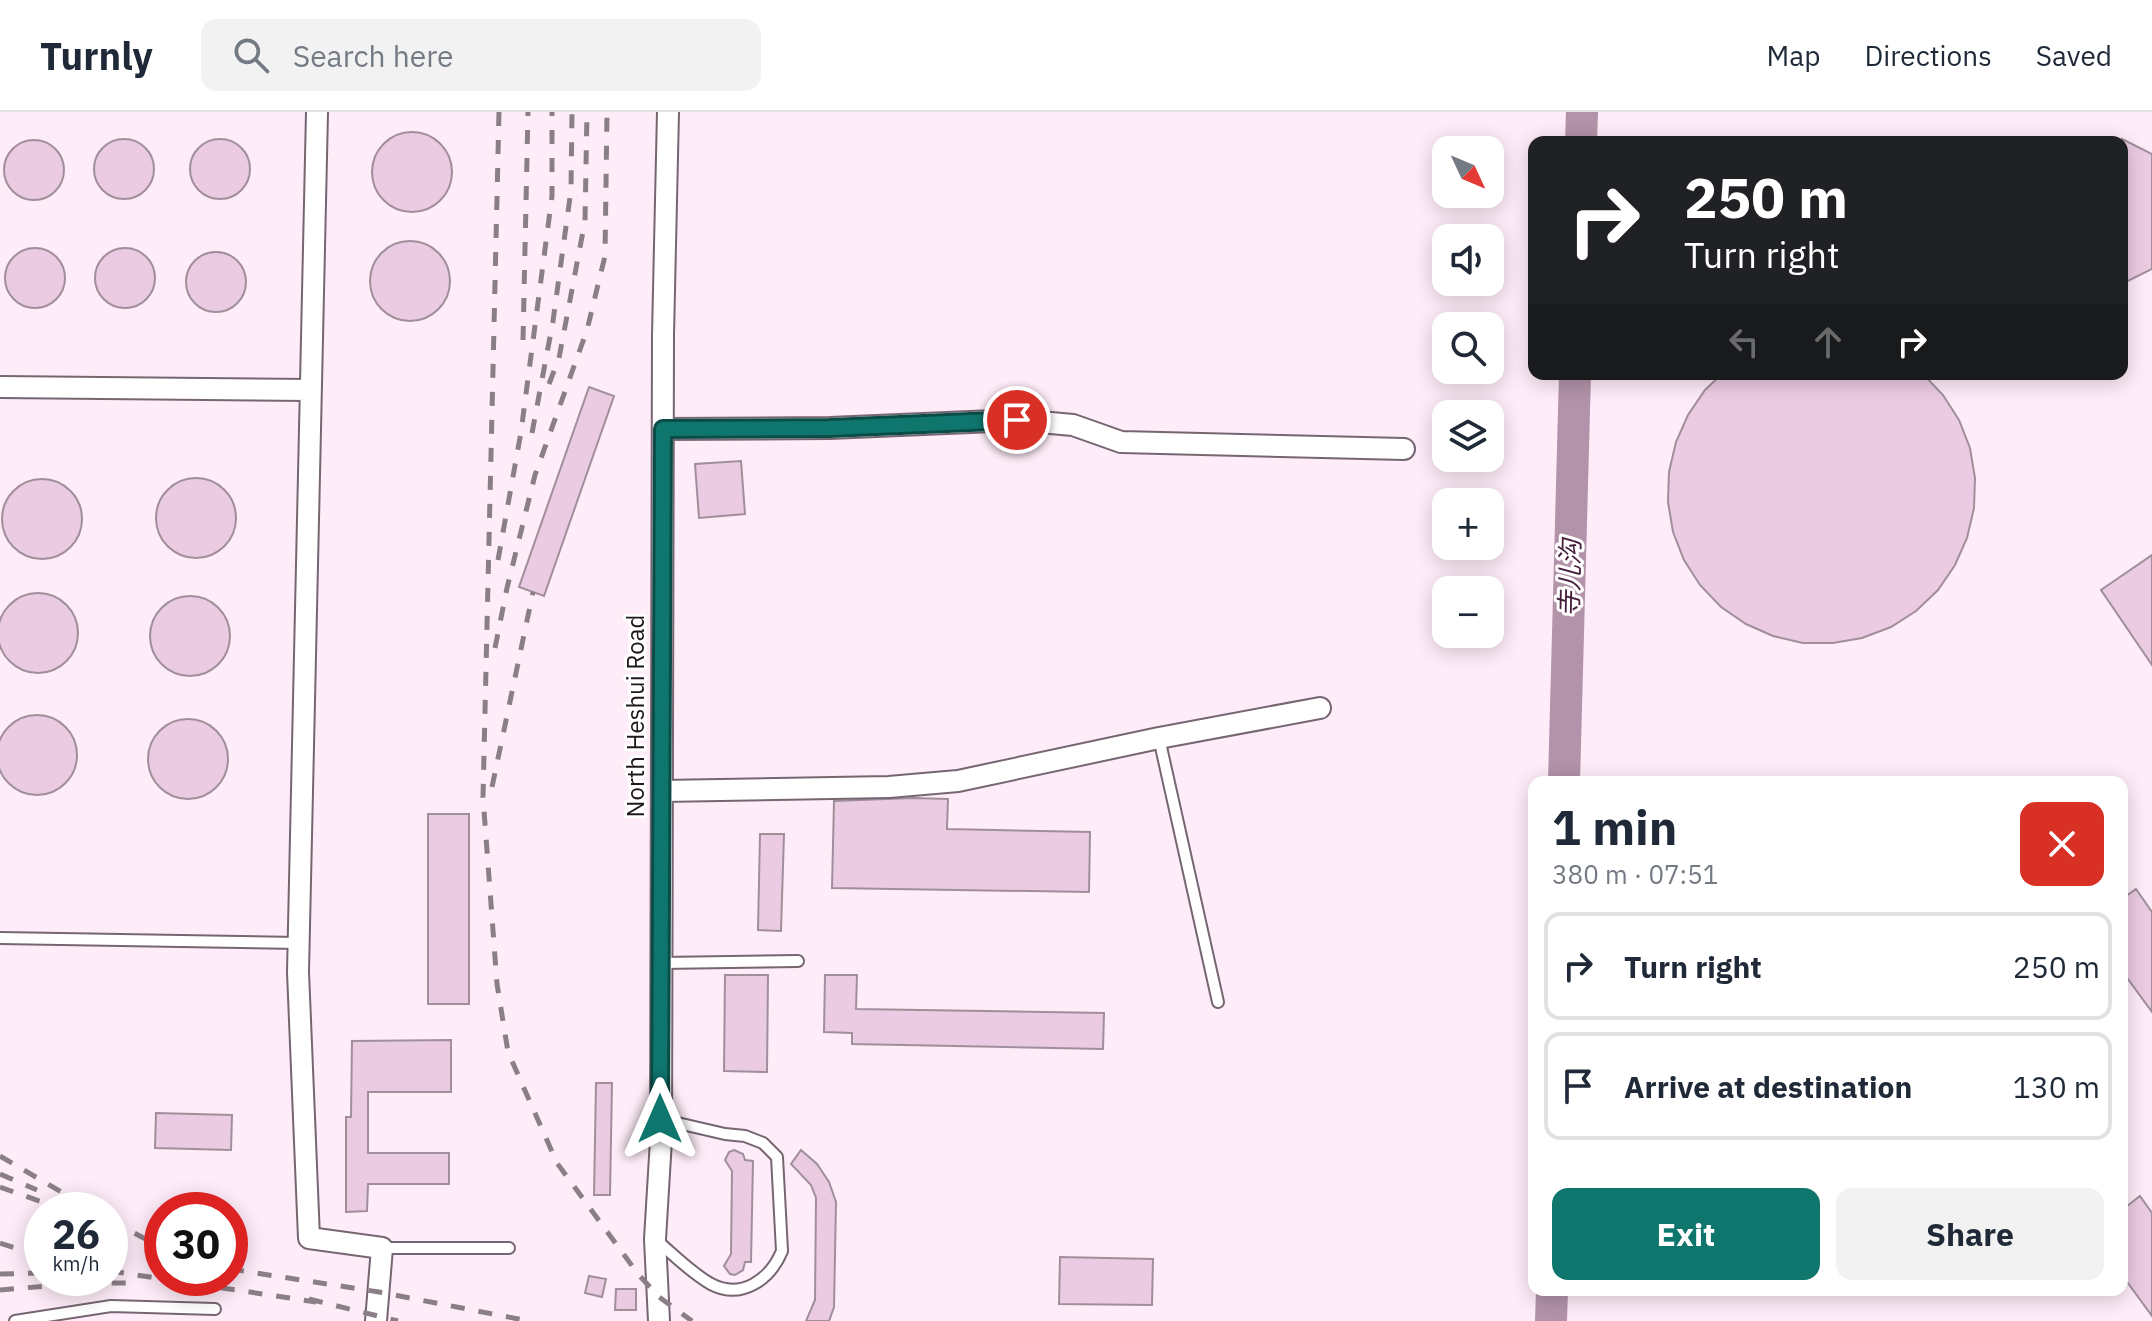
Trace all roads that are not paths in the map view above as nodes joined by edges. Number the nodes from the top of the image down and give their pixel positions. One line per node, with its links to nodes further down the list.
1 (317, 112): 4 (street)
2 (668, 112): 5 (street, North Heshui Road)
3 (0, 387): 4 (street)
4 (310, 390): 11 (street)
5 (663, 429): 6 (street); 9 (street, North Heshui Road)
6 (1404, 449)
7 (1320, 708): 8 (street)
8 (1159, 738): 9 (street); 14 (lane)
9 (662, 791): 13 (street, North Heshui Road)
10 (0, 938): 11 (lane)
11 (298, 943): 17 (street)
12 (798, 961): 13 (lane)
13 (661, 963): 15 (street, North Heshui Road)
14 (1218, 1002)
15 (660, 1119): 16 (street, North Heshui Road); 16 (lane)
16 (655, 1239): 22 (street, North Heshui Road)
17 (382, 1248): 18 (lane); 21 (street)
18 (509, 1248)
19 (215, 1309): 20 (lane)
20 (15, 1321)
21 (376, 1321)
22 (659, 1321)

